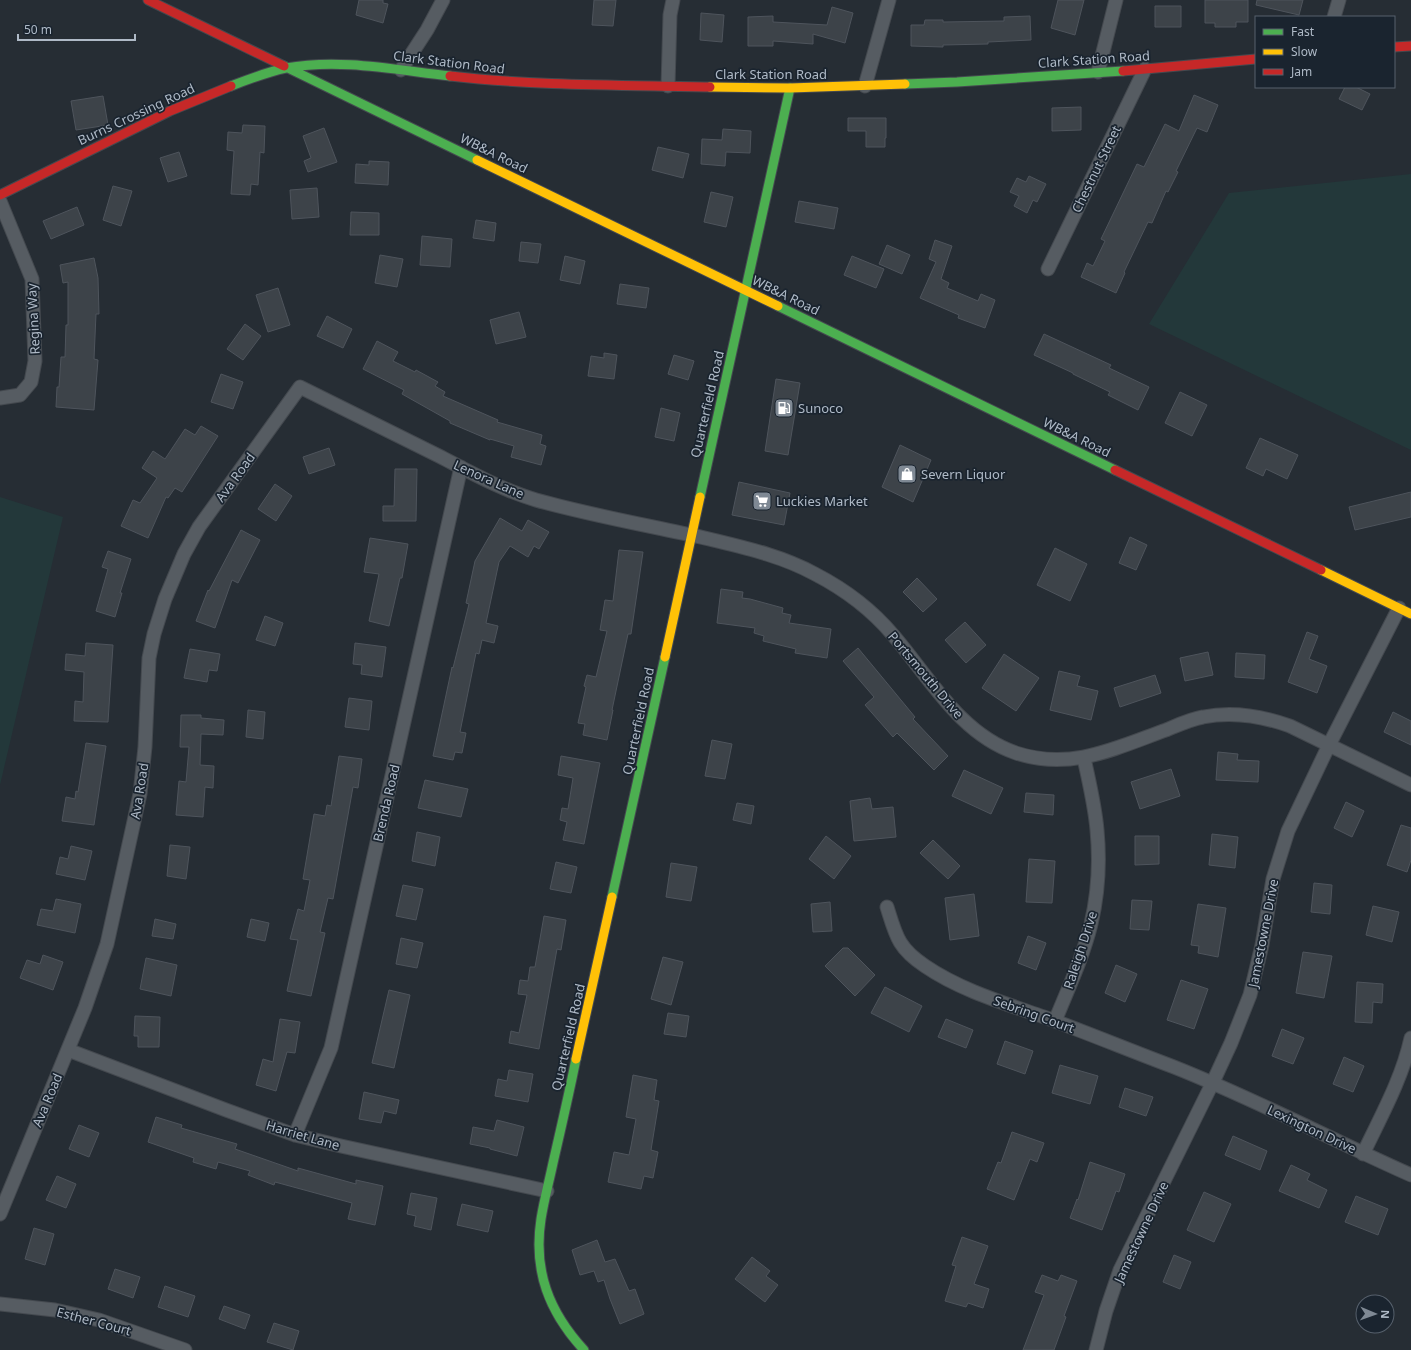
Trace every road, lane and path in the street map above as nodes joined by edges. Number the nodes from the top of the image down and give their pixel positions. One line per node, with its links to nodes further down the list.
1 (443, 0): 13 (street)
2 (673, 0): 15 (street)
3 (889, 0): 16 (street)
4 (1116, 0): 14 (street)
5 (1339, 0): 7 (street)
6 (156, 2): 11 (street, WB&A Road)
7 (1334, 16)
8 (1411, 46): 9 (street)
9 (1395, 47)
10 (1255, 59): 12 (street, Clark Station Road)
11 (287, 68): 13 (street, Clark Station Road); 18 (street, Burns Crossing Road); 21 (street, WB&A Road)
12 (1144, 69): 14 (street, Clark Station Road); 20 (street, Chestnut Street)
13 (401, 70): 15 (street, Clark Station Road)
14 (1098, 72): 16 (street, Clark Station Road)
15 (668, 86): 17 (street, Clark Station Road)
16 (865, 86): 17 (street, Clark Station Road)
17 (790, 88): 21 (street, Quarterfield Road)
18 (0, 195)
19 (0, 201): 23 (street, Regina Way)
20 (1048, 269)
21 (746, 290): 25 (street, Quarterfield Road); 26 (street, WB&A Road)
22 (300, 387): 24 (street, Lenora Lane); 34 (street, Ava Road)
23 (0, 398)
24 (461, 467): 25 (street, Lenora Lane); 36 (street, Brenda Road)
25 (692, 535): 29 (street, Portsmouth Drive); 39 (street, Quarterfield Road)
26 (1399, 608): 27 (street, WB&A Road); 28 (street, Jamestowne Drive)
27 (1411, 614)
28 (1329, 745): 29 (street, Portsmouth Drive); 30 (street, Portsmouth Drive); 35 (street, Jamestowne Drive)
29 (1084, 758): 32 (street, Raleigh Drive)
30 (1411, 785)
31 (887, 907): 32 (street, Sebring Court)
32 (1055, 1021): 35 (street, Sebring Court)
33 (1411, 1038): 37 (street)
34 (68, 1050): 36 (street, Harriet Lane); 40 (street, Ava Road)
35 (1213, 1082): 37 (street, Lexington Drive); 44 (street, Jamestowne Drive)
36 (295, 1135): 39 (street, Harriet Lane)
37 (1363, 1154): 38 (street, Lexington Drive)
38 (1411, 1175)
39 (546, 1192): 43 (street, Quarterfield Road)
40 (0, 1214)
41 (0, 1304): 42 (street, Esther Court)
42 (185, 1350)
43 (584, 1350)
44 (1096, 1350)

